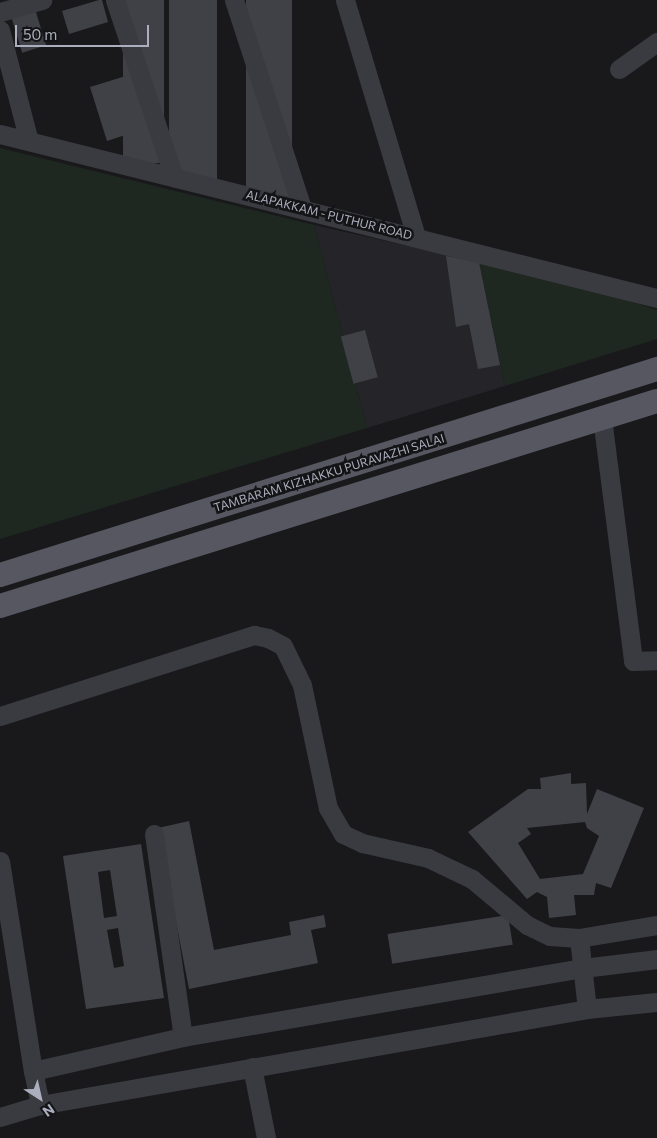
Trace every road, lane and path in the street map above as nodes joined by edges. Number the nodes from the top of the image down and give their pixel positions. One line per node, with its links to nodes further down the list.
1 (42, 0): 5 (street)
2 (115, 0): 11 (street)
3 (234, 0): 12 (street)
4 (345, 0): 13 (street)
5 (0, 12)
6 (0, 30): 10 (street)
7 (657, 42): 8 (street)
8 (619, 68)
9 (0, 134): 10 (street, ALAPAKKAM - PUTHUR ROAD)
10 (29, 141): 11 (street, ALAPAKKAM - PUTHUR ROAD)
11 (174, 177): 12 (street, ALAPAKKAM - PUTHUR ROAD)
12 (302, 208): 13 (street, ALAPAKKAM - PUTHUR ROAD)
13 (416, 236): 14 (street, ALAPAKKAM - PUTHUR ROAD)
14 (657, 298)
15 (657, 369): 18 (main road, TAMBARAM KIZHAKKU PURAVAZHI SALAI)
16 (657, 401): 17 (main road)
17 (602, 418): 19 (main road); 20 (street)
18 (0, 575)
19 (0, 606)
20 (657, 660)
21 (0, 716): 25 (street)
22 (154, 834): 30 (street)
23 (0, 861): 32 (street)
24 (657, 925): 25 (street)
25 (579, 938): 27 (street)
26 (657, 959): 27 (street)
27 (583, 968): 29 (street); 30 (street)
28 (657, 1002): 29 (street)
29 (587, 1009): 31 (street)
30 (184, 1037): 32 (street)
31 (252, 1068): 33 (street); 35 (street)
32 (33, 1071): 33 (street)
33 (40, 1105): 34 (street)
34 (0, 1117)
35 (266, 1138)

